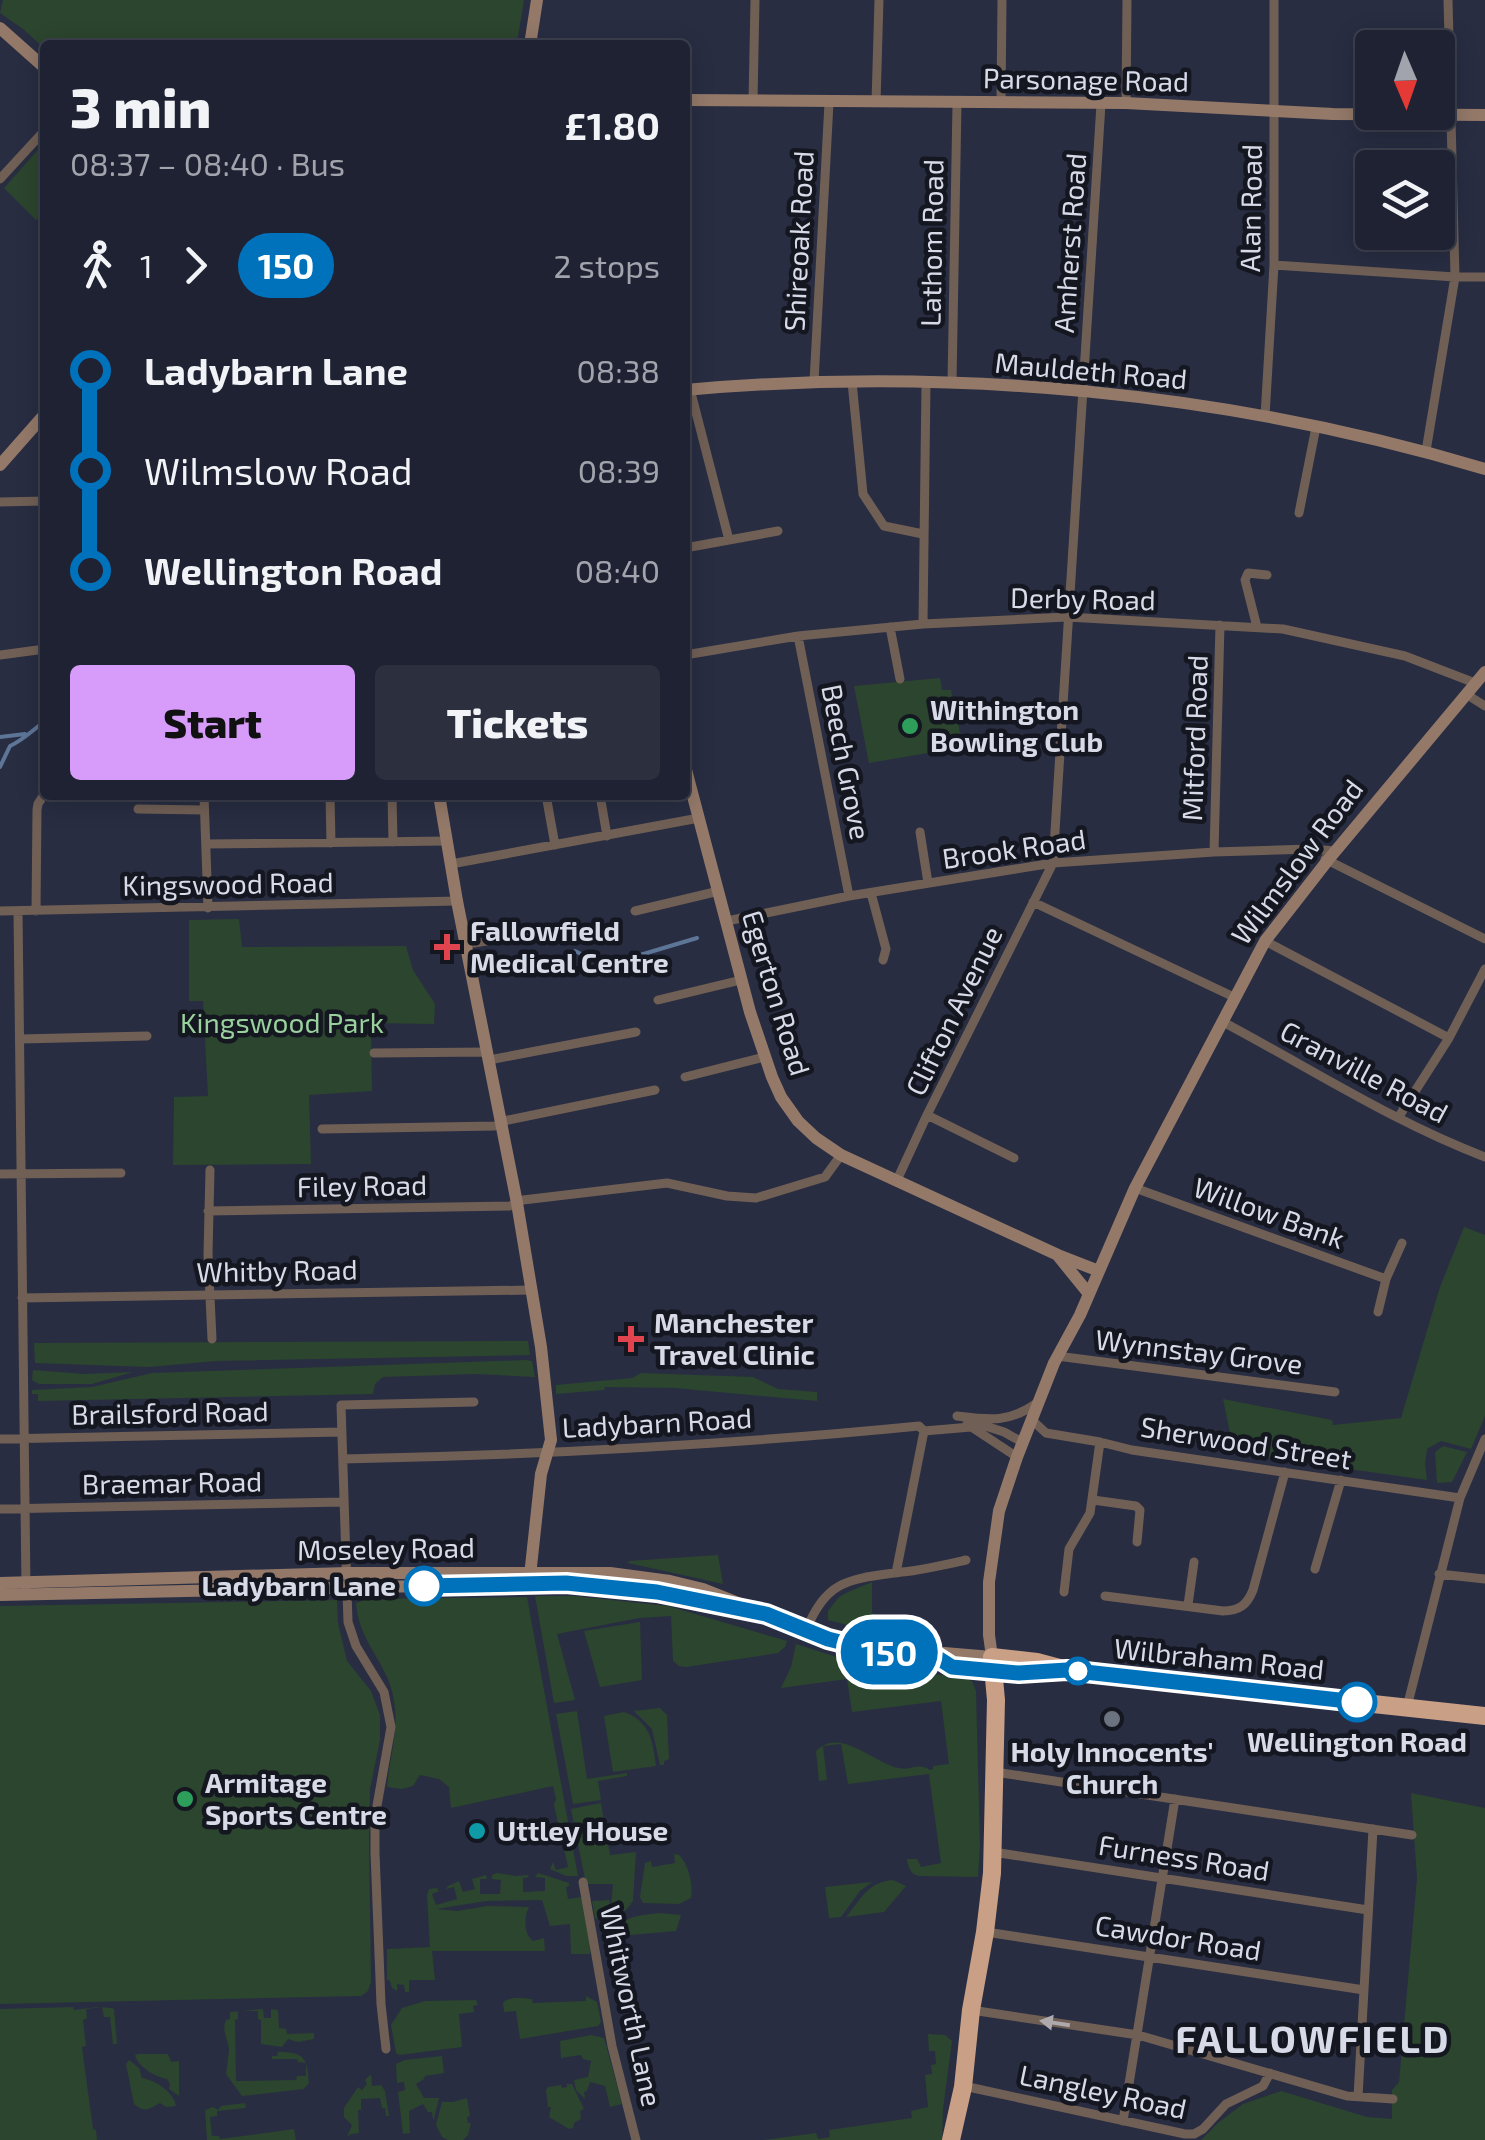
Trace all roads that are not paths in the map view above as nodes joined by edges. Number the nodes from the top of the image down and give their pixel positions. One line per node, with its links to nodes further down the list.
1 (537, 0): 10 (street)
2 (755, 0): 13 (street)
3 (879, 0): 14 (street)
4 (1002, 0): 15 (street)
5 (1127, 0): 19 (street)
6 (1274, 0): 20 (street, Alan Road)
7 (1448, 0): 9 (street)
8 (0, 28): 11 (street)
9 (1449, 30)
10 (531, 40)
11 (40, 64)
12 (690, 100): 13 (street, Parsonage Road)
13 (752, 101): 16 (street, Parsonage Road)
14 (876, 102): 16 (street, Parsonage Road); 17 (street, Parsonage Road)
15 (1001, 102): 17 (street, Parsonage Road); 18 (street, Parsonage Road)
16 (829, 103): 30 (street, Shireoak Road)
17 (957, 103): 33 (street, Lathom Road)
18 (1102, 104): 19 (street, Parsonage Road); 35 (street, Amherst Road)
19 (1126, 104): 20 (street, Parsonage Road)
20 (1275, 112): 21 (street, Parsonage Road); 27 (street, Alan Road)
21 (1355, 114)
22 (1485, 114): 23 (street, Parsonage Road)
23 (1455, 116)
24 (1450, 130): 28 (street)
25 (40, 135): 26 (street)
26 (0, 179)
27 (1274, 265): 28 (street); 37 (street, Alan Road)
28 (1455, 277): 29 (street); 40 (street)
29 (1485, 277)
30 (814, 382): 31 (street, Mauldeth Road); 34 (street, Mauldeth Road)
31 (852, 382): 32 (street, Mauldeth Road); 47 (street)
32 (926, 383): 33 (street, Mauldeth Road); 47 (street)
33 (952, 383): 35 (street, Mauldeth Road)
34 (690, 390)
35 (1084, 392): 37 (street, Mauldeth Road); 51 (street, Amherst Road)
36 (690, 397): 48 (street)
37 (1265, 416): 39 (street, Mauldeth Road)
38 (40, 420): 41 (street)
39 (1316, 427): 40 (street, Mauldeth Road); 45 (street)
40 (1426, 452): 42 (street, Mauldeth Road)
41 (0, 466)
42 (1485, 469)
43 (40, 501): 44 (street)
44 (0, 502)
45 (1299, 514)
46 (778, 531): 48 (street)
47 (923, 534): 52 (street)
48 (729, 540): 49 (street)
49 (690, 547)
50 (1267, 575): 54 (street)
51 (1067, 617): 52 (street, Derby Road); 53 (street, Derby Road); 84 (street, Amherst Road)
52 (923, 624): 55 (street, Derby Road)
53 (1220, 626): 54 (street, Derby Road); 82 (street, Mitford Road)
54 (1257, 626): 62 (street, Derby Road)
55 (890, 627): 56 (street, Derby Road); 61 (street)
56 (798, 636): 58 (street, Derby Road); 89 (street, Beech Grove)
57 (40, 650): 59 (street)
58 (690, 654)
59 (0, 655)
60 (1485, 672): 62 (street, Wilmslow Road)
61 (900, 679)
62 (1470, 689): 63 (street, Derby Road); 83 (street, Wilmslow Road)
63 (1485, 706)
64 (690, 785): 74 (street, Egerton Road)
65 (41, 800): 95 (street)
66 (204, 800): 73 (street)
67 (330, 800): 79 (street)
68 (392, 800): 77 (street)
69 (440, 800): 78 (street)
70 (547, 800): 81 (street)
71 (601, 800): 76 (street)
72 (138, 809): 73 (street)
73 (204, 810): 80 (street)
74 (699, 818): 76 (street); 87 (street, Egerton Road)
75 (920, 832): 86 (street)
76 (608, 836): 81 (street)
77 (393, 842): 78 (street); 79 (street)
78 (448, 842): 85 (street)
79 (331, 843): 80 (street)
80 (206, 844): 92 (street)
81 (556, 845): 85 (street)
82 (1214, 852): 83 (street, Brook Road); 84 (street, Brook Road)
83 (1332, 856): 99 (street); 100 (street, Wilmslow Road)
84 (1053, 863): 86 (street, Brook Road); 91 (street, Clifton Avenue)
85 (451, 864): 90 (street)
86 (928, 884): 88 (street, Brook Road)
87 (720, 891): 96 (street); 97 (street, Egerton Road)
88 (870, 892): 89 (street, Brook Road); 102 (street)
89 (849, 896): 97 (street, Brook Road)
90 (457, 901): 92 (street, Kingswood Road); 101 (street)
91 (1034, 902): 105 (street); 117 (street, Clifton Avenue)
92 (208, 908): 95 (street, Kingswood Road)
93 (0, 910): 94 (street, Kingswood Road)
94 (18, 910): 95 (street, Kingswood Road); 111 (street)
95 (36, 911)
96 (635, 911)
97 (727, 921): 104 (street, Egerton Road)
98 (566, 930): 101 (street)
99 (1485, 939)
100 (1265, 941): 105 (street, Wilmslow Road); 110 (street)
101 (466, 944): 113 (street)
102 (883, 960)
103 (1485, 970): 110 (street)
104 (741, 980): 106 (street); 114 (street, Egerton Road)
105 (1236, 998): 107 (street, Wilmslow Road)
106 (658, 1000)
107 (1223, 1022): 118 (street, Granville Road); 129 (street, Wilmslow Road)
108 (636, 1032): 113 (street)
109 (147, 1036): 111 (street)
110 (1449, 1038): 118 (street)
111 (20, 1039): 127 (street)
112 (374, 1053): 113 (street)
113 (488, 1056): 119 (street)
114 (764, 1057): 115 (street); 121 (street, Egerton Road)
115 (685, 1076)
116 (655, 1090): 119 (street)
117 (927, 1115): 123 (street); 128 (street, Clifton Avenue)
118 (1398, 1118): 122 (street, Granville Road)
119 (502, 1122): 120 (street); 130 (street)
120 (322, 1129)
121 (842, 1155): 128 (street, Egerton Road); 130 (street, Filey Road)
122 (1485, 1157)
123 (1000, 1166)
124 (210, 1170): 131 (street)
125 (121, 1172): 127 (street)
126 (0, 1174): 127 (street)
127 (21, 1174): 139 (street)
128 (898, 1180): 133 (street, Egerton Road)
129 (1136, 1188): 134 (street, Wilmslow Road); 135 (street, Willow Bank)
130 (517, 1203): 131 (street, Filey Road); 136 (street)
131 (208, 1211): 138 (street)
132 (1402, 1243): 135 (street)
133 (1058, 1255): 134 (street, Egerton Road); 137 (street, Egerton Road)
134 (1099, 1270): 137 (street, Wilmslow Road)
135 (1386, 1279): 140 (street)
136 (532, 1290): 138 (street, Whitby Road); 156 (street)
137 (1089, 1294): 142 (street, Wilmslow Road)
138 (210, 1295): 139 (street, Whitby Road); 141 (street)
139 (22, 1298): 151 (street)
140 (1378, 1312)
141 (212, 1339)
142 (1057, 1356): 143 (street, Wynnstay Grove); 145 (street, Wilmslow Road)
143 (1335, 1392)
144 (474, 1402): 150 (street)
145 (1037, 1403): 146 (street); 147 (street, Wilmslow Road)
146 (956, 1416): 148 (street); 154 (street)
147 (1032, 1420): 154 (street, Wilmslow Road); 155 (street, Sherwood Street)
148 (971, 1427): 149 (street, Ladybarn Road); 157 (street)
149 (924, 1431): 156 (street, Ladybarn Road); 170 (street)
150 (342, 1432): 151 (street, Brailsford Road); 158 (street)
151 (24, 1438): 152 (street, Brailsford Road); 164 (street)
152 (0, 1439)
153 (1485, 1439): 161 (street)
154 (1022, 1442): 157 (street, Wilmslow Road)
155 (1100, 1442): 159 (street, Sherwood Street); 162 (street)
156 (548, 1452): 158 (street, Ladybarn Road); 172 (street)
157 (1016, 1456): 182 (street, Wilmslow Road)
158 (343, 1460): 163 (street)
159 (1286, 1472): 160 (street, Sherwood Street); 180 (street)
160 (1342, 1480): 161 (street, Sherwood Street); 169 (street)
161 (1460, 1498): 171 (street)
162 (1093, 1500): 166 (street); 177 (street)
163 (344, 1502): 164 (street, Braemar Road); 174 (street)
164 (25, 1508): 165 (street, Braemar Road); 176 (street)
165 (0, 1509)
166 (1137, 1542)
167 (966, 1560): 170 (street)
168 (1194, 1562): 180 (street)
169 (1316, 1569)
170 (896, 1573): 181 (street)
171 (1440, 1574): 173 (street); 183 (street)
172 (529, 1578): 174 (street, Moseley Road); 181 (street, Moseley Road)
173 (1485, 1579)
174 (347, 1580): 176 (street, Moseley Road); 198 (street)
175 (0, 1582): 176 (street, Moseley Road)
176 (26, 1588): 178 (street, Moseley Road)
177 (1064, 1592)
178 (0, 1595)
179 (1106, 1596): 180 (street)
180 (1188, 1605)
181 (806, 1631): 182 (street, Moseley Road)
182 (993, 1664): 183 (highway, Wilbraham Road); 185 (highway, Wilmslow Road)
183 (1407, 1707): 184 (highway, Wilbraham Road)
184 (1485, 1716)
185 (994, 1772): 186 (street); 189 (highway, Wilmslow Road)
186 (1176, 1799): 187 (street); 190 (street)
187 (1372, 1829): 188 (street); 192 (street)
188 (1412, 1835)
189 (993, 1852): 190 (street, Furness Road); 193 (highway, Wilmslow Road)
190 (1163, 1878): 192 (street, Furness Road); 194 (street)
191 (583, 1882): 204 (street, Whitworth Lane)
192 (1368, 1910): 195 (street)
193 (985, 1932): 194 (street, Cawdor Road); 196 (highway, Wilmslow Road)
194 (1151, 1956): 195 (street, Cawdor Road); 197 (street)
195 (1364, 1990): 201 (street)
196 (972, 2010): 197 (street, one-way to 196); 200 (highway, Wilmslow Road)
197 (1138, 2036): 199 (street); 203 (street)
198 (386, 2048)
199 (1270, 2074): 201 (street); 203 (street, Langley Road)
200 (963, 2088): 203 (street, Langley Road); 205 (highway, Wilmslow Road)
201 (1358, 2097): 202 (street)
202 (1392, 2098)
203 (1123, 2121)
204 (636, 2140)
205 (951, 2140)

